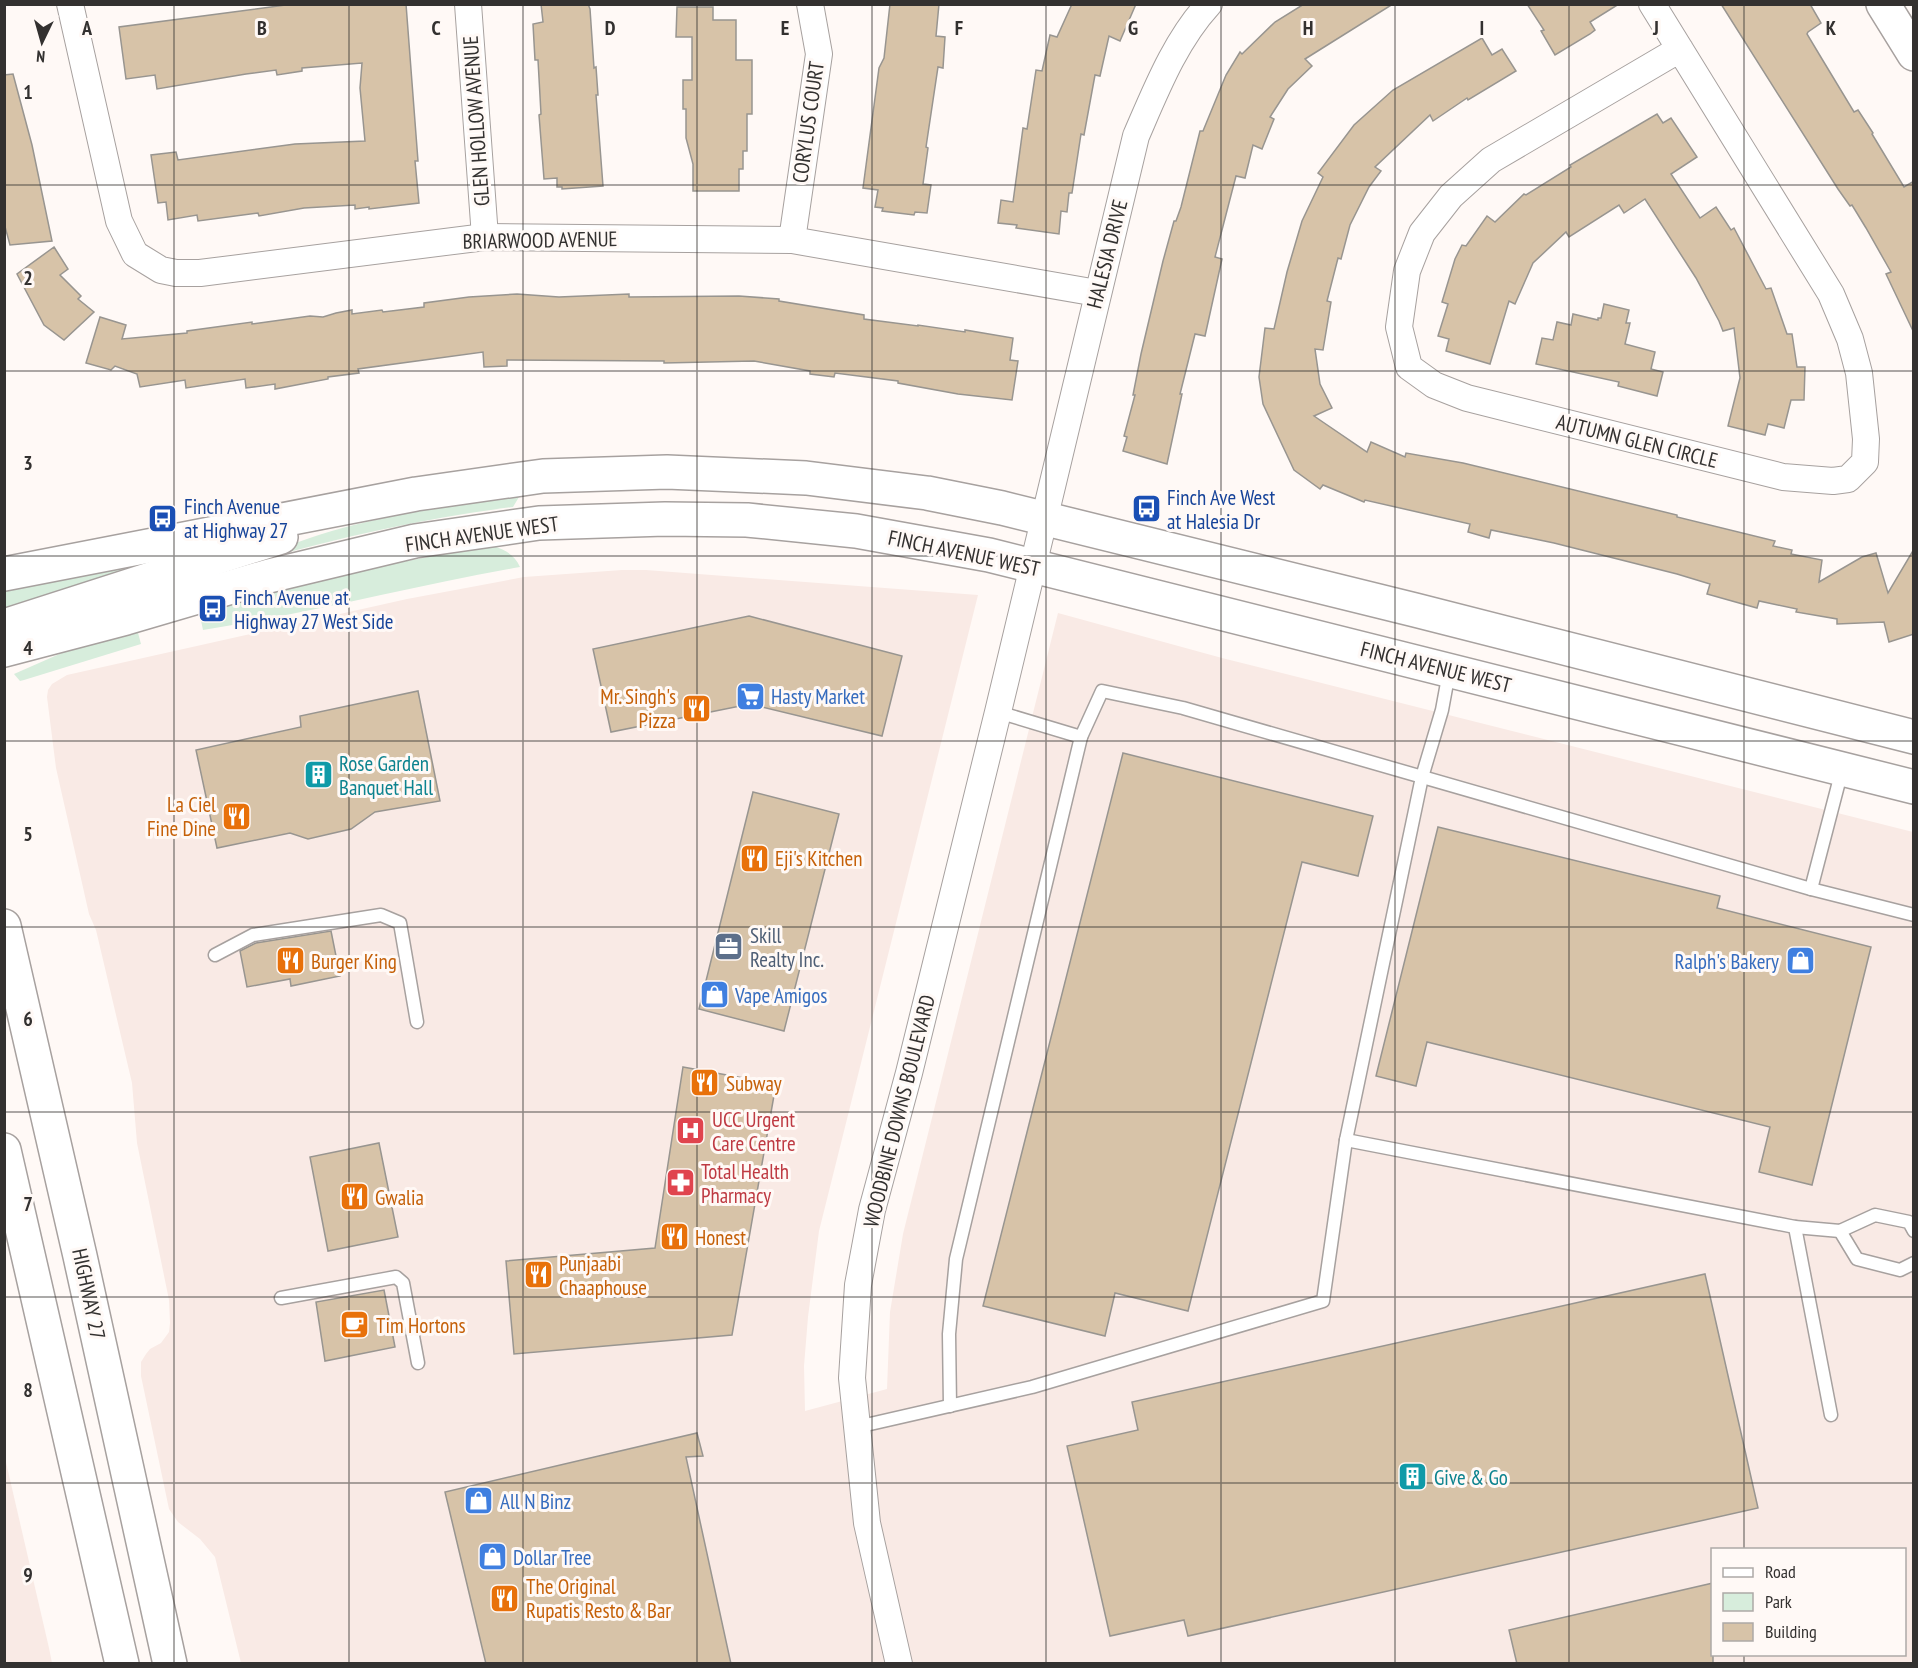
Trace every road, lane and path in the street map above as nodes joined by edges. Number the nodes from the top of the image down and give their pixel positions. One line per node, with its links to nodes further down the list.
1 (70, 4): 9 (street, BRIARWOOD AVENUE)
2 (468, 4): 9 (street, GLEN HOLLOW AVENUE)
3 (810, 4): 10 (street, CORYLUS COURT)
4 (1209, 4): 11 (street, HALESIA DRIVE)
5 (1652, 4): 7 (street, AUTUMN GLEN CIRCLE)
6 (1883, 4): 8 (main road)
7 (1680, 49): 7 (street, AUTUMN GLEN CIRCLE)
8 (1914, 54)
9 (485, 237): 10 (street, BRIARWOOD AVENUE)
10 (792, 240): 11 (street, BRIARWOOD AVENUE)
11 (1097, 293): 14 (street, HALESIA DRIVE)
12 (543, 476): 13 (main road); 14 (main road); 15 (main road)
13 (366, 503): 17 (main road); 18 (main road)
14 (1044, 519): 16 (street, HALESIA DRIVE); 23 (main road)
15 (539, 523): 16 (main road, FINCH AVENUE WEST); 19 (main road, FINCH AVENUE WEST)
16 (1032, 566): 20 (main road, FINCH AVENUE WEST); 21 (street, WOODBINE DOWNS BOULEVARD)
17 (4, 574)
18 (4, 626)
19 (4, 650)
20 (1449, 670): 24 (main road, FINCH AVENUE WEST); 25 (lane)
21 (998, 712): 22 (lane); 42 (street, WOODBINE DOWNS BOULEVARD)
22 (1081, 737): 25 (lane); 40 (lane)
23 (1914, 737)
24 (1842, 769): 26 (main road, FINCH AVENUE WEST); 27 (lane)
25 (1422, 777): 27 (lane); 32 (lane)
26 (1914, 787)
27 (1811, 889): 28 (lane)
28 (1914, 915)
29 (4, 926): 44 (main road, HIGHWAY 27)
30 (215, 955): 31 (lane)
31 (417, 1022)
32 (1346, 1140): 34 (lane); 40 (lane)
33 (4, 1150): 43 (main road)
34 (1795, 1227): 35 (lane); 41 (lane)
35 (1840, 1231): 36 (lane); 37 (lane)
36 (1914, 1231)
37 (1914, 1263)
38 (281, 1298): 39 (lane)
39 (418, 1363)
40 (950, 1406): 42 (lane)
41 (1831, 1415)
42 (857, 1427): 45 (street, WOODBINE DOWNS BOULEVARD)
43 (122, 1664)
44 (170, 1664)
45 (899, 1664)

